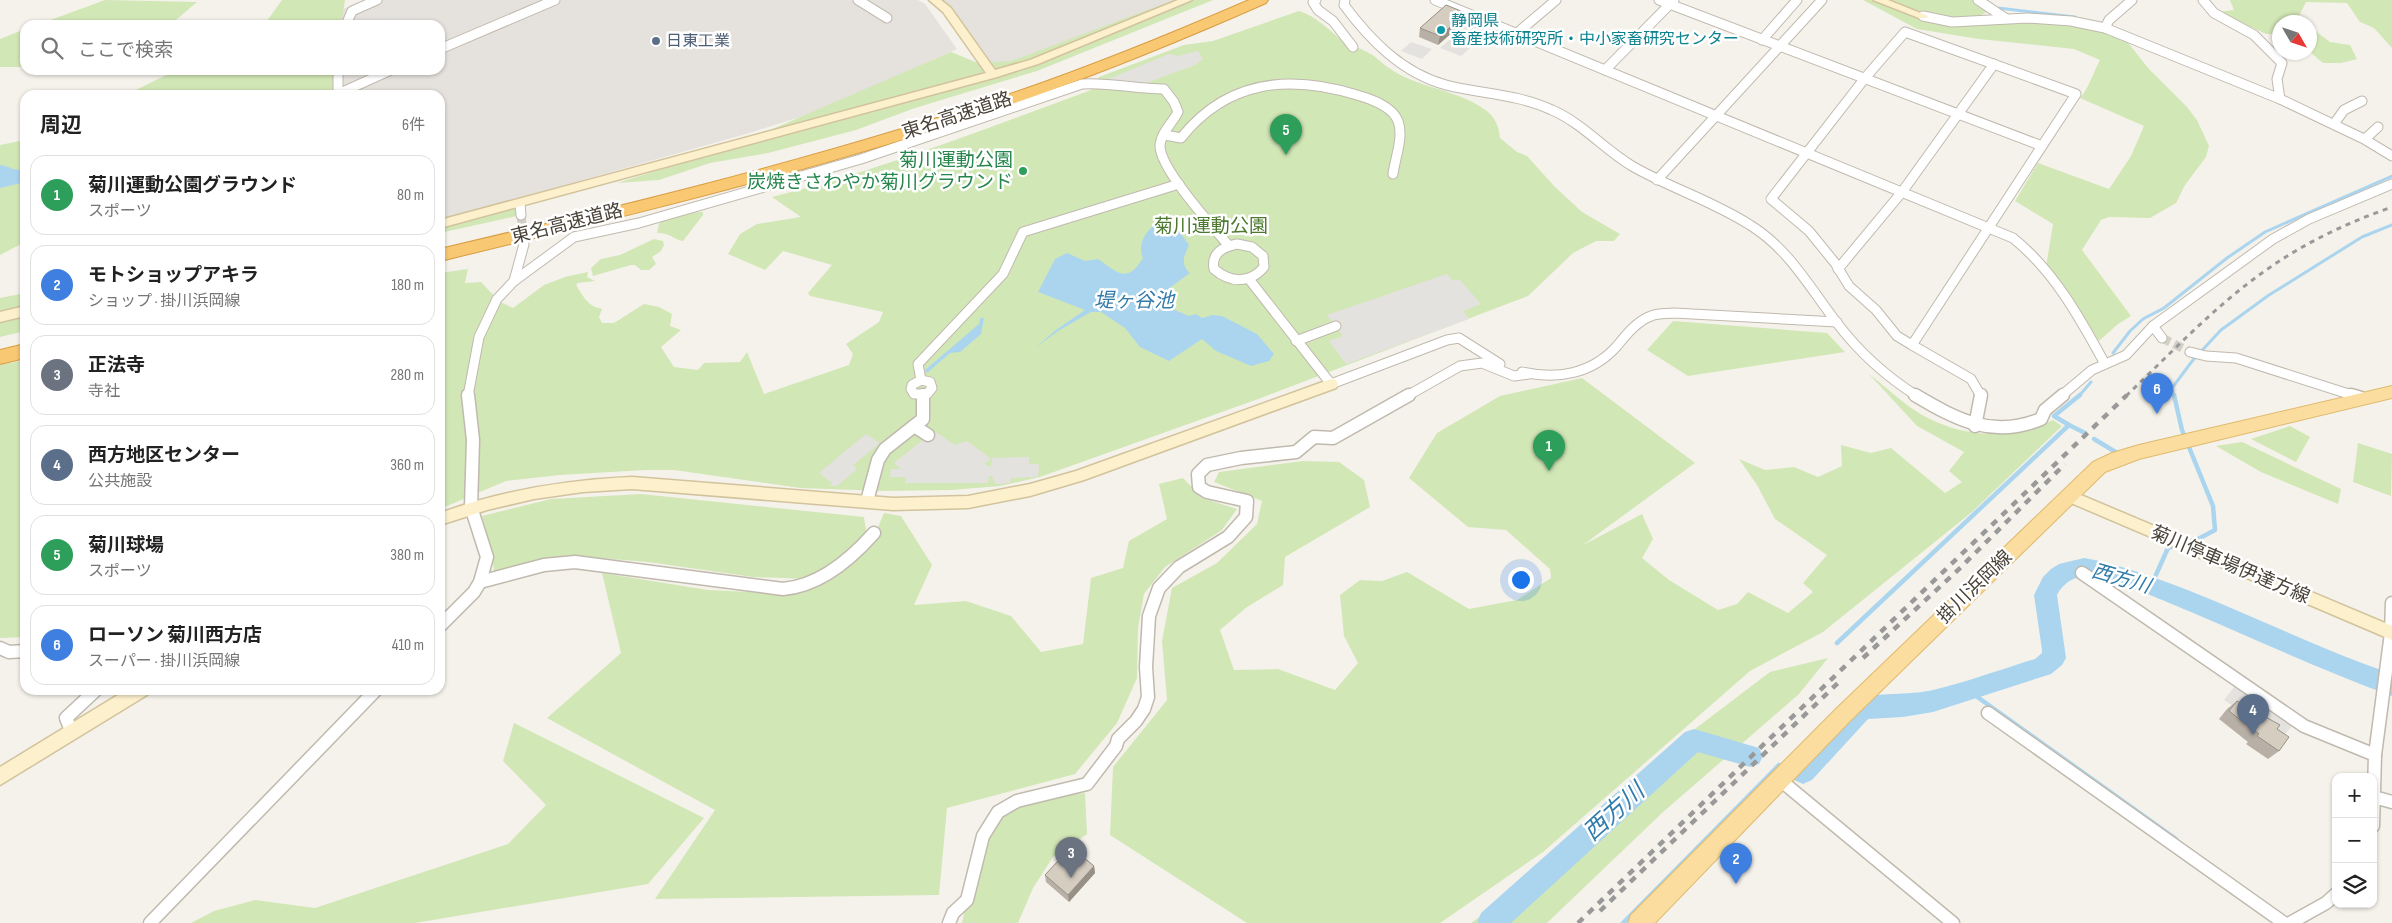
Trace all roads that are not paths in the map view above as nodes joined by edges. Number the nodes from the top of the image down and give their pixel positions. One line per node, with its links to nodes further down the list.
1 (377, 0): 23 (street)
2 (555, 0): 28 (street)
3 (858, 0): 21 (street)
4 (934, 0): 32 (street)
5 (1186, 0): 32 (street)
6 (1236, 0): 56 (highway, 東名高速道路)
7 (1261, 0): 59 (highway, 東名高速道路)
8 (1316, 0): 29 (street)
9 (1345, 0): 50 (street)
10 (1435, 0): 25 (street)
11 (1556, 0): 25 (street)
12 (1659, 0): 19 (street)
13 (1797, 0): 26 (street)
14 (1822, 0): 27 (street)
15 (1878, 0): 20 (street)
16 (1978, 0): 22 (street)
17 (2132, 0): 24 (street)
18 (2203, 0): 38 (street)
19 (1672, 2): 26 (street); 31 (street)
20 (1923, 16): 22 (street)
21 (887, 18)
22 (2005, 18): 24 (street)
23 (348, 20)
24 (2106, 26): 38 (street)
25 (1516, 34): 31 (street)
26 (1762, 40): 27 (street)
27 (1780, 46): 35 (street); 41 (street)
28 (445, 47)
29 (1353, 47)
30 (1994, 64): 35 (street); 40 (street); 46 (street)
31 (1604, 70): 41 (street)
32 (993, 74): 54 (street)
33 (338, 75): 36 (street)
34 (380, 75): 37 (street)
35 (1865, 78): 40 (street); 47 (street)
36 (338, 90)
37 (349, 90)
38 (2280, 97): 42 (street)
39 (2362, 101): 42 (street)
40 (1956, 113): 46 (street); 53 (street)
41 (1717, 115): 47 (street); 50 (street)
42 (2334, 124): 45 (street)
43 (2378, 127): 45 (street)
44 (1164, 135): 49 (street); 51 (street); 62 (street)
45 (2365, 139): 48 (street)
46 (2042, 146): 55 (street)
47 (1808, 153): 53 (street); 60 (street)
48 (2392, 156)
49 (1393, 174)
50 (1657, 180): 65 (street)
51 (1179, 184): 58 (street); 81 (street)
52 (2392, 184): 67 (street)
53 (1902, 192): 55 (street); 60 (street)
54 (445, 223)
55 (1990, 228): 72 (street); 76 (street)
56 (445, 243)
57 (524, 244): 62 (street)
58 (1229, 246): 61 (street); 61 (street)
59 (445, 254)
60 (1838, 269): 72 (street)
61 (1249, 279): 70 (street)
62 (514, 281): 86 (street)
63 (20, 312): 64 (street)
64 (0, 316)
65 (1837, 322): 77 (street); 82 (street)
66 (1336, 326): 70 (street)
67 (2153, 326): 68 (street); 76 (street)
68 (2162, 338)
69 (20, 340): 71 (highway)
70 (1296, 341): 78 (street)
71 (0, 345)
72 (1911, 346): 82 (street)
73 (20, 352): 75 (highway)
74 (2190, 352): 80 (street)
75 (0, 357)
76 (2105, 364): 82 (street)
77 (1529, 374): 78 (street); 108 (street)
78 (1331, 384): 85 (street)
79 (2392, 392): 80 (main road, 掛川浜岡線)
80 (2361, 398): 84 (main road, 掛川浜岡線)
81 (914, 426): 83 (street); 85 (street)
82 (1975, 426)
83 (928, 436)
84 (2069, 496): 93 (street, 菊川停車場伊達方線); 104 (main road, 掛川浜岡線)
85 (867, 501): 86 (street)
86 (471, 507): 87 (street); 90 (street)
87 (445, 517)
88 (874, 533): 90 (street)
89 (2082, 573): 101 (street)
90 (480, 582): 92 (street)
91 (2392, 604): 93 (street)
92 (445, 621)
93 (2391, 633): 101 (street)
94 (0, 648): 95 (street)
95 (20, 651)
96 (91, 695): 100 (street)
97 (133, 695): 100 (street)
98 (371, 695): 109 (street)
99 (1988, 713): 112 (street)
100 (72, 733): 103 (street)
101 (2375, 755): 102 (street)
102 (2375, 773)
103 (0, 777)
104 (1779, 780): 110 (main road, 掛川浜岡線); 111 (street)
105 (2377, 798): 106 (street)
106 (2392, 802)
107 (2332, 898): 113 (street)
108 (951, 918)
109 (150, 923)
110 (1639, 923)
111 (1953, 923)
112 (2284, 923)
113 (2290, 923)

